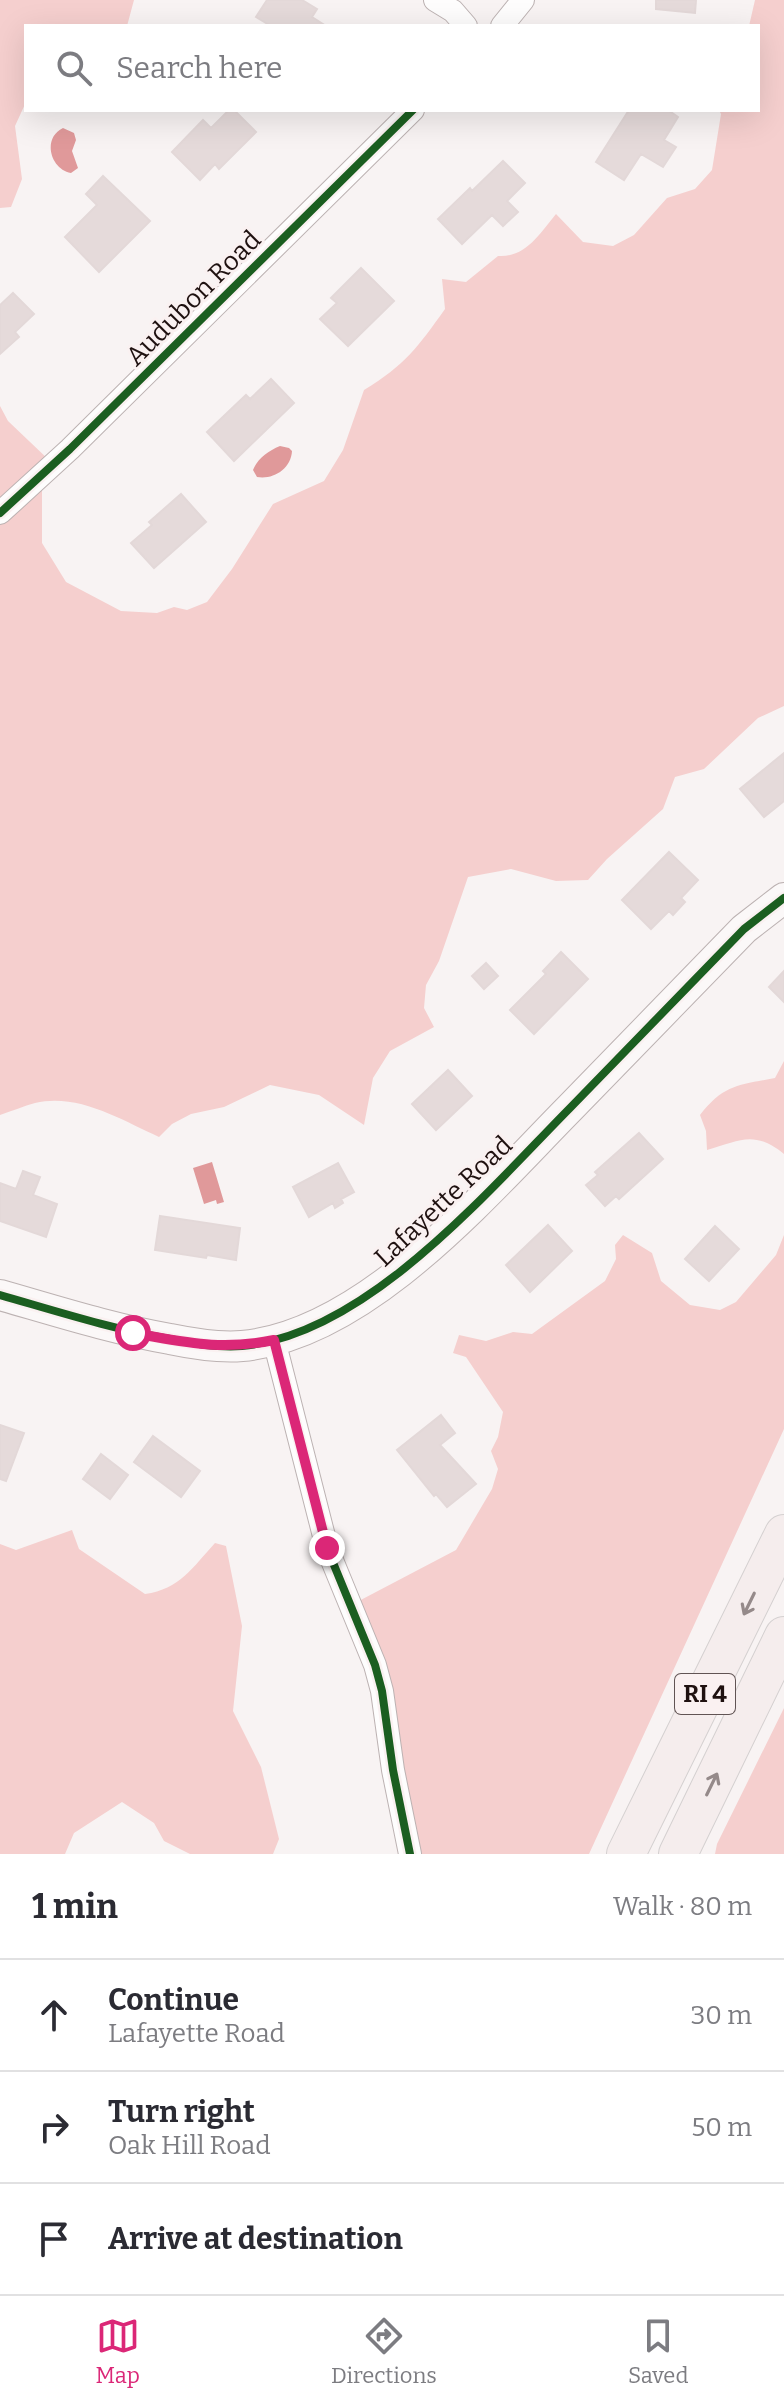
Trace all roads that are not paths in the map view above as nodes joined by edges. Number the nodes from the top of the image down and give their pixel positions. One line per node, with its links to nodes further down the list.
1 (435, 0): 3 (street)
2 (523, 0): 4 (street)
3 (464, 24)
4 (504, 24)
5 (411, 112): 6 (street, Audubon Road)
6 (0, 513)
7 (784, 898): 9 (street, Lafayette Road)
8 (0, 1295): 9 (street, Lafayette Road)
9 (274, 1340): 12 (street)
10 (784, 1534): 13 (highway, RI 4, one-way to 13)
11 (784, 1636): 14 (highway, RI 4, one-way to 11)
12 (410, 1854)
13 (626, 1854)
14 (678, 1854)

